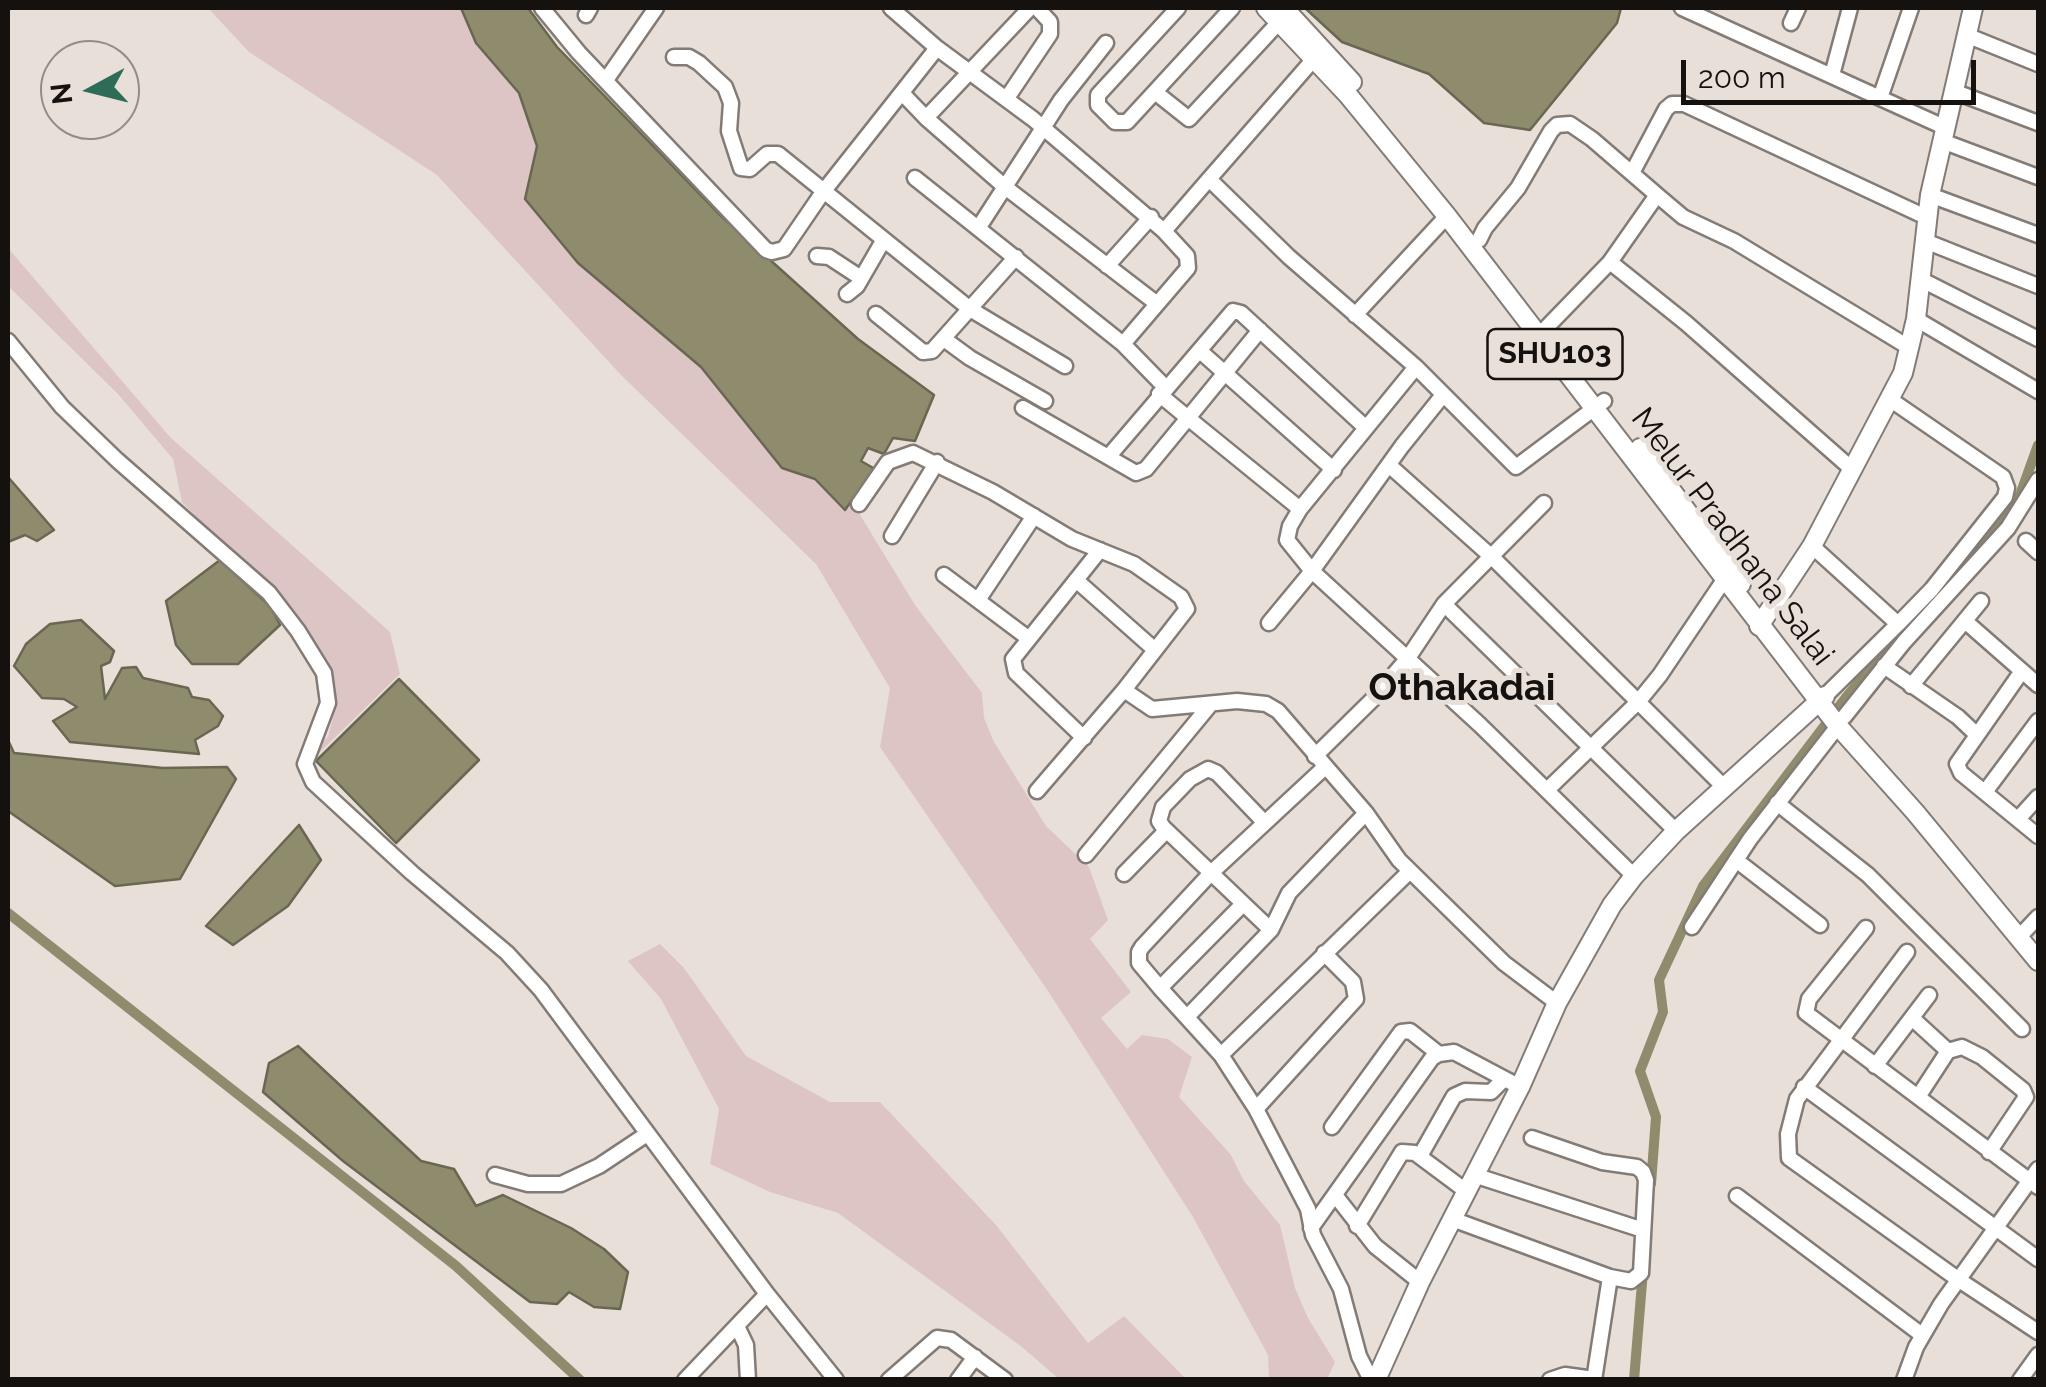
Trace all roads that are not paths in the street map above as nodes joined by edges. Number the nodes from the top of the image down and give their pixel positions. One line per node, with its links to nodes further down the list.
1 (542, 8): 24 (street)
2 (656, 8): 24 (street)
3 (891, 8): 18 (street)
4 (1034, 8): 22 (street); 28 (street)
5 (1178, 8): 26 (street)
6 (1232, 8): 26 (street)
7 (1682, 8): 15 (street)
8 (1726, 8): 15 (street)
9 (1798, 8): 14 (street)
10 (1850, 8): 23 (street)
11 (1911, 8): 29 (street)
12 (1972, 8): 16 (main road)
13 (1276, 12): 19 (main road, Melur Pradhana Salai / SHU103); 26 (street)
14 (1791, 22)
15 (1720, 24): 23 (street)
16 (1966, 35): 21 (street); 25 (main road)
17 (1106, 43): 32 (street)
18 (938, 48): 22 (street); 27 (street)
19 (1320, 53): 37 (street); 42 (main road, Melur Pradhana Salai / SHU103); 48 (main road, Melur Pradhana Salai / SHU103)
20 (674, 57): 39 (street)
21 (2038, 64)
22 (971, 70): 28 (street); 30 (street)
23 (1832, 75): 29 (street)
24 (606, 80): 39 (street)
25 (1953, 91): 31 (street); 33 (main road)
26 (1155, 92)
27 (903, 94): 30 (street); 39 (street)
28 (1007, 98): 32 (street)
29 (1880, 98): 33 (street)
30 (926, 118): 38 (street)
31 (2038, 122)
32 (1044, 128): 38 (street); 43 (street)
33 (1943, 134): 35 (street); 41 (main road)
34 (1632, 173): 40 (street); 44 (street); 48 (street)
35 (2038, 177)
36 (915, 178): 45 (street)
37 (1208, 179): 46 (street); 62 (street)
38 (1005, 187): 45 (street); 54 (street)
39 (823, 192): 50 (street)
40 (1657, 195): 53 (street); 69 (street)
41 (1930, 195): 44 (main road); 47 (street)
42 (1447, 216): 62 (street); 80 (main road, Melur Pradhana Salai / SHU103)
43 (1151, 217): 46 (street); 54 (street)
44 (1928, 218): 49 (main road)
45 (979, 226): 52 (street)
46 (1164, 231): 59 (street)
47 (2038, 235)
48 (1480, 240): 64 (main road, Melur Pradhana Salai / SHU103)
49 (1925, 240): 56 (main road); 57 (street)
50 (883, 241): 55 (street); 60 (street)
51 (817, 256): 55 (street)
52 (1016, 257): 60 (street); 68 (street)
53 (1610, 262): 64 (street); 88 (street)
54 (1107, 266): 59 (street)
55 (861, 278): 58 (street)
56 (1922, 280): 63 (main road); 67 (street)
57 (2038, 286)
58 (847, 294)
59 (1156, 302): 68 (street)
60 (970, 308): 66 (street); 72 (street)
61 (876, 314): 66 (street)
62 (1355, 315): 73 (street)
63 (1916, 318): 69 (main road); 76 (street)
64 (1547, 327): 80 (main road, Melur Pradhana Salai / SHU103)
65 (1260, 330): 71 (street); 74 (street); 83 (street)
66 (944, 338): 79 (street)
67 (2038, 339)
68 (1123, 344): 75 (street)
69 (1910, 348): 78 (main road)
70 (10, 350): 170 (street)
71 (1200, 351): 74 (street); 75 (street)
72 (1065, 366)
73 (1416, 368): 77 (street); 83 (street)
74 (1225, 372): 82 (street); 87 (street)
75 (1162, 390): 82 (street); 84 (street)
76 (2038, 391)
77 (1443, 396): 80 (street); 86 (street)
78 (1891, 400): 88 (main road); 110 (street)
79 (1045, 401)
80 (1599, 404): 103 (main road, Melur Pradhana Salai / SHU103); 107 (main road, Melur Pradhana Salai / SHU103)
81 (1023, 408): 84 (street)
82 (1188, 418): 84 (street); 92 (street)
83 (1366, 428): 87 (street)
84 (1109, 456)
85 (937, 462): 91 (street); 93 (street); 94 (street)
86 (1390, 466): 99 (street); 100 (street)
87 (1334, 470): 92 (street)
88 (1852, 470): 96 (main road)
89 (2038, 480): 114 (street)
90 (1544, 503): 99 (street)
91 (859, 504)
92 (1300, 509): 100 (street)
93 (1034, 516): 97 (street); 104 (street)
94 (892, 536)
95 (2026, 541): 98 (street)
96 (1812, 546): 107 (main road); 110 (street)
97 (1100, 550): 102 (street); 112 (street)
98 (2038, 552)
99 (1493, 558): 106 (street); 119 (street)
100 (1312, 570): 109 (street); 113 (street)
101 (944, 575): 104 (street)
102 (1076, 580): 111 (street); 112 (street)
103 (1724, 580): 107 (main road, Melur Pradhana Salai / SHU103); 119 (street)
104 (978, 600): 111 (street)
105 (1982, 601): 108 (street)
106 (1444, 604): 113 (street); 125 (street)
107 (1762, 621): 121 (main road, Melur Pradhana Salai / SHU103)
108 (1965, 621): 115 (street); 116 (street)
109 (1268, 623)
110 (1898, 624): 121 (street)
111 (1028, 638): 124 (street)
112 (1154, 650): 118 (street)
113 (1408, 658): 126 (street); 128 (street)
114 (1884, 666): 116 (street); 121 (street)
115 (2022, 671): 117 (street); 123 (street)
116 (1910, 686): 123 (street)
117 (2038, 686)
118 (1124, 690): 120 (street); 124 (street)
119 (1638, 702): 125 (street); 127 (street)
120 (1210, 705): 126 (street); 139 (street)
121 (1833, 711): 127 (main road); 132 (street); 150 (main road, Melur Pradhana Salai / SHU103)
122 (2038, 722): 130 (street)
123 (1976, 734): 130 (street)
124 (1084, 738): 129 (street)
125 (1591, 747): 128 (street); 137 (street)
126 (1320, 762): 133 (street); 135 (street)
127 (1723, 786): 137 (main road)
128 (1547, 790): 144 (street)
129 (1037, 791)
130 (1985, 792): 134 (street)
131 (2038, 798): 134 (street)
132 (1776, 802): 140 (street); 159 (street)
133 (1366, 813): 141 (street); 149 (street)
134 (2018, 819): 138 (street)
135 (1264, 823): 136 (street); 142 (street)
136 (1166, 831): 142 (street); 143 (street)
137 (1676, 832): 144 (main road)
138 (2038, 836)
139 (1086, 855)
140 (1736, 860): 146 (street); 147 (street)
141 (1410, 871): 152 (street); 156 (street)
142 (1211, 873): 145 (street); 154 (street)
143 (1124, 874)
144 (1634, 876): 156 (main road)
145 (1243, 904): 149 (street); 154 (street)
146 (1820, 926)
147 (1692, 927)
148 (1866, 928): 160 (street)
149 (1271, 930): 157 (street)
150 (2031, 931): 153 (main road, Melur Pradhana Salai / SHU103)
151 (1907, 952): 160 (street)
152 (1324, 953): 163 (street); 168 (street)
153 (2038, 961)
154 (1160, 988): 157 (street)
155 (1930, 995): 158 (street)
156 (1556, 1003): 165 (main road)
157 (1187, 1017): 163 (street)
158 (1912, 1018): 161 (street); 164 (street)
159 (2022, 1029)
160 (1840, 1040): 164 (street); 166 (street)
161 (1948, 1051): 167 (street); 172 (street)
162 (1438, 1054): 165 (street); 169 (street); 177 (street)
163 (1221, 1055): 168 (street)
164 (1876, 1066): 167 (street)
165 (1512, 1083): 173 (street); 176 (main road)
166 (1804, 1087): 182 (street); 186 (street)
167 (1918, 1097): 172 (street)
168 (1256, 1109): 181 (street)
169 (1332, 1127)
170 (647, 1134): 174 (street); 188 (street)
171 (1532, 1138): 183 (street)
172 (1990, 1152): 175 (street)
173 (1420, 1156): 176 (street); 180 (street)
174 (495, 1175)
175 (2035, 1179): 182 (street)
176 (1470, 1183): 179 (main road); 183 (street)
177 (1334, 1195): 180 (street); 181 (street)
178 (1737, 1196): 191 (street)
179 (1452, 1219): 185 (street); 187 (main road)
180 (1357, 1226): 187 (street)
181 (1311, 1228): 201 (street)
182 (1996, 1228): 184 (street); 186 (street)
183 (1643, 1230): 185 (street)
184 (2038, 1259)
185 (1610, 1277): 194 (street)
186 (1959, 1280): 190 (street); 191 (street)
187 (1420, 1282): 201 (main road)
188 (768, 1294): 189 (street); 197 (street)
189 (737, 1326): 195 (street); 196 (street)
190 (2038, 1332)
191 (1922, 1335): 203 (street)
192 (2038, 1355): 204 (street)
193 (975, 1357): 198 (street); 199 (street); 200 (street)
194 (1594, 1379): 202 (street)
195 (685, 1380)
196 (748, 1380)
197 (836, 1380)
198 (889, 1380)
199 (958, 1380)
200 (1005, 1380)
201 (1374, 1380)
202 (1550, 1380)
203 (1904, 1380)
204 (2020, 1380)

